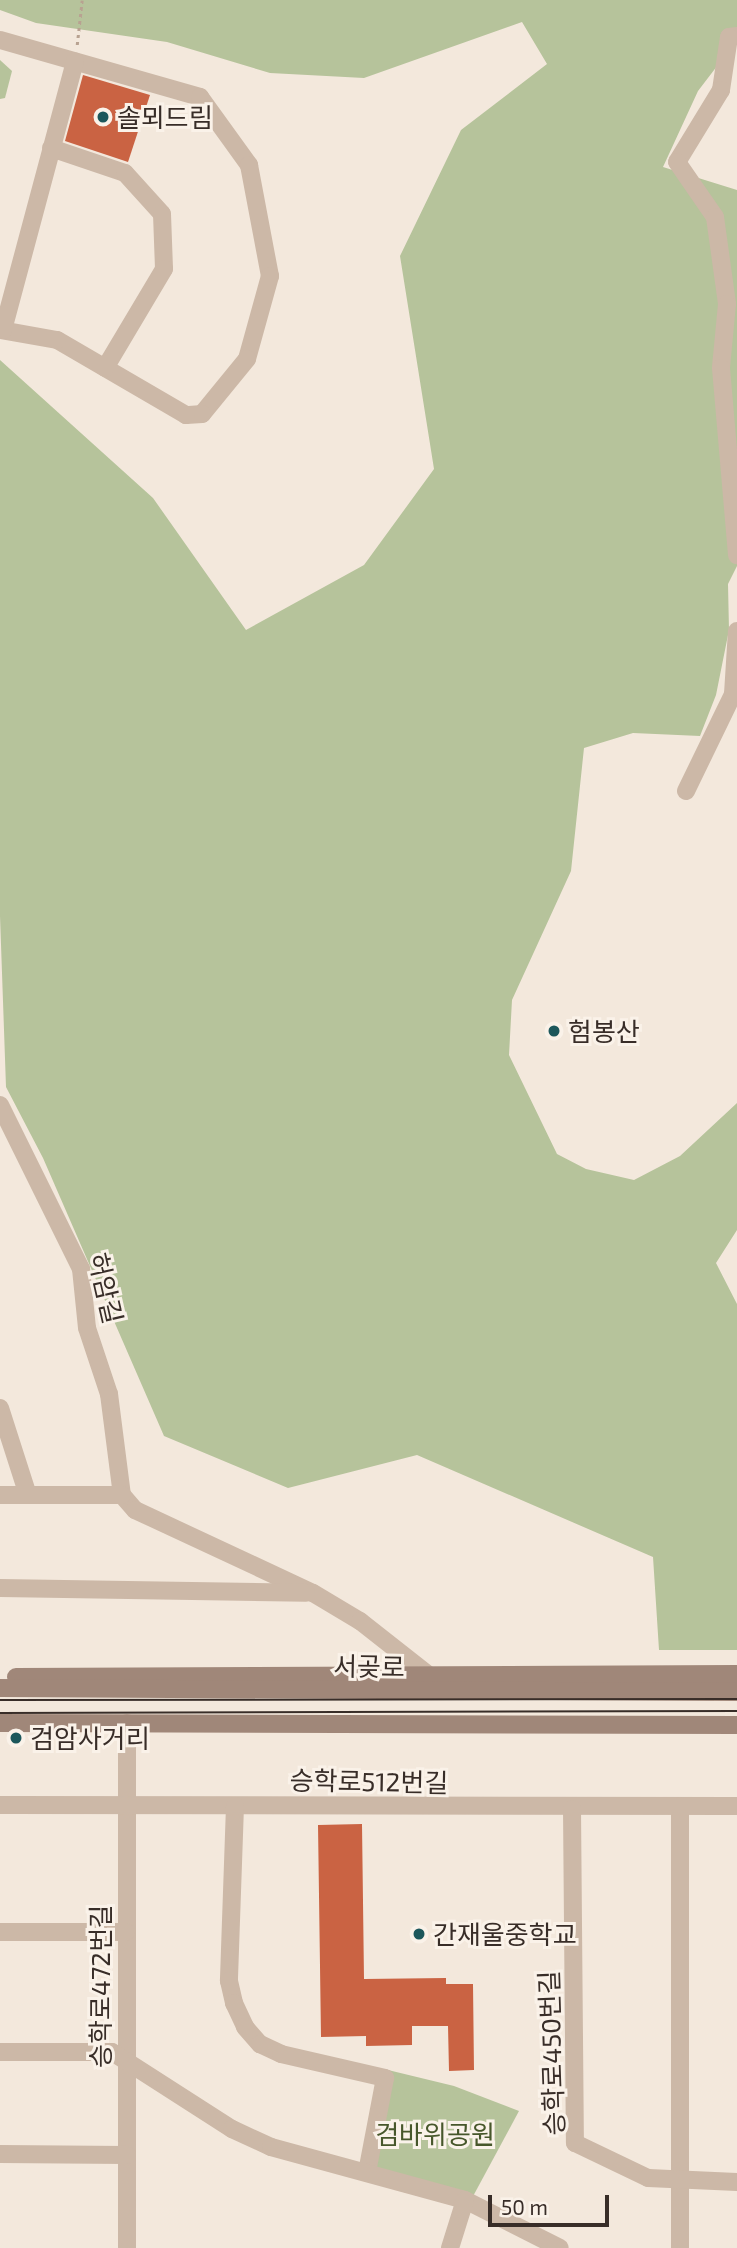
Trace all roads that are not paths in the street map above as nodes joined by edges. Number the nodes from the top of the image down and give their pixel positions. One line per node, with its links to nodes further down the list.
1 (737, 36): 7 (street)
2 (0, 40): 3 (street)
3 (75, 61): 4 (street); 6 (street)
4 (51, 148): 5 (street); 6 (street)
5 (1, 330): 6 (street)
6 (105, 368)
7 (737, 555)
8 (737, 631): 9 (street)
9 (686, 791)
10 (0, 1105): 14 (street, 허암길)
11 (0, 1408): 13 (street)
12 (0, 1495): 13 (street)
13 (28, 1495): 14 (street)
14 (122, 1495): 16 (street)
15 (0, 1588): 16 (street)
16 (313, 1593): 18 (street)
17 (737, 1674): 18 (main road, 서곶로)
18 (430, 1676): 19 (main road, 서곶로)
19 (0, 1677)
20 (0, 1689): 21 (main road, 서곶로)
21 (737, 1692)
22 (0, 1723): 23 (main road)
23 (127, 1723): 24 (main road); 26 (street, 승학로472번길)
24 (737, 1725)
25 (0, 1805): 26 (street, 승학로512번길)
26 (125, 1805): 27 (street, 승학로512번길); 32 (street, 승학로472번길)
27 (235, 1806): 30 (street, 승학로512번길); 37 (street)
28 (680, 1806): 29 (street, 승학로512번길); 30 (street, 승학로512번길); 38 (street)
29 (737, 1806)
30 (572, 1809): 38 (street, 승학로450번길)
31 (0, 1932): 32 (street)
32 (125, 1932): 34 (street, 승학로472번길)
33 (0, 2052): 34 (street)
34 (126, 2059): 36 (street, 승학로472번길); 37 (street)
35 (0, 2154): 36 (street)
36 (127, 2155): 41 (street, 승학로472번길)
37 (367, 2172): 40 (street)
38 (680, 2182): 39 (street); 44 (street)
39 (737, 2182)
40 (465, 2200): 42 (street); 43 (street)
41 (127, 2248)
42 (450, 2248)
43 (560, 2248)
44 (680, 2248)

